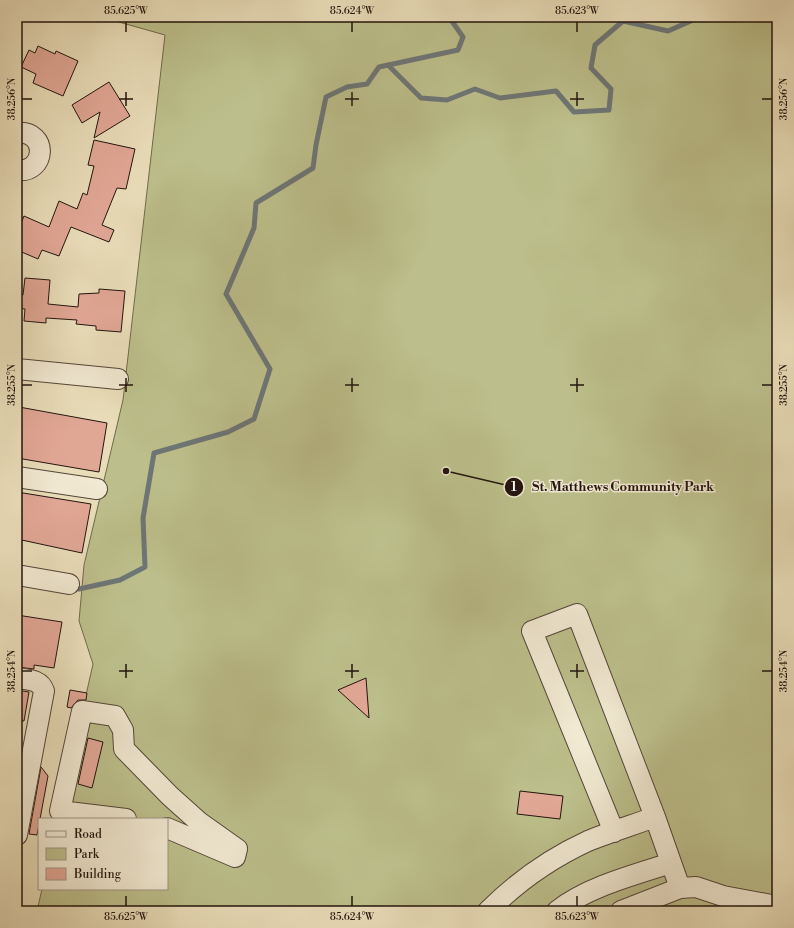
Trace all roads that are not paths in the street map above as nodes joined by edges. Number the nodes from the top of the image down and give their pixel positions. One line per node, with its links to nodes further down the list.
1 (17, 133): 2 (street)
2 (17, 170)
3 (17, 369): 4 (street)
4 (118, 379)
5 (17, 477): 6 (street)
6 (97, 489)
7 (17, 575): 8 (street)
8 (69, 584)
9 (17, 678): 14 (street)
10 (655, 817): 13 (street); 13 (street); 15 (street)
11 (118, 818): 12 (street)
12 (168, 828)
13 (614, 832): 18 (street)
14 (17, 835)
15 (671, 862): 16 (street); 19 (street)
16 (680, 888): 17 (street); 20 (street)
17 (777, 906)
18 (488, 911)
19 (557, 911)
20 (621, 911)

